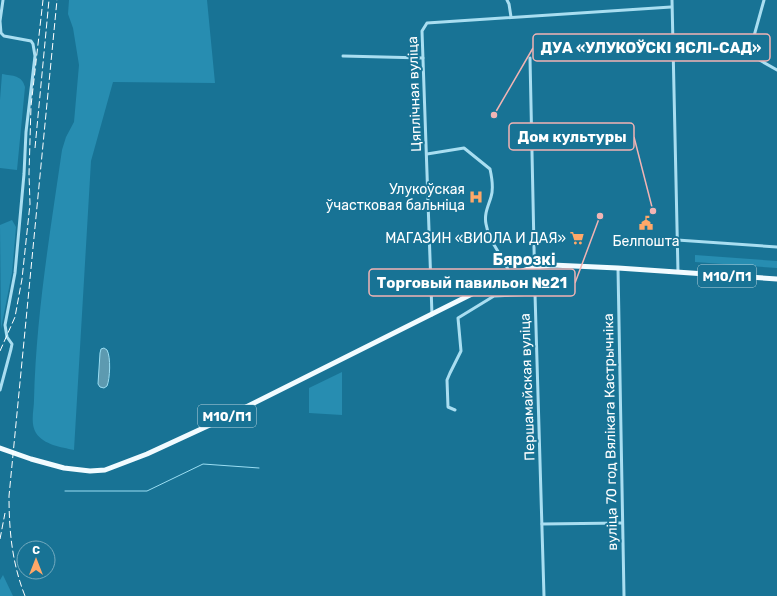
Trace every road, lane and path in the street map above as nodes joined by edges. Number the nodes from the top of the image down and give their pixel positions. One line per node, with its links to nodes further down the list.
1 (3, 0): 23 (street)
2 (507, 0): 6 (street)
3 (672, 0): 5 (street)
4 (764, 0): 8 (street)
5 (671, 7): 6 (street, Цяплічная вуліца); 7 (street)
6 (511, 17): 10 (street, Цяплічная вуліца)
7 (672, 43): 8 (street); 14 (street)
8 (749, 54): 12 (street)
9 (343, 56): 10 (street)
10 (423, 58): 13 (street, Цяплічная вуліца)
11 (530, 58): 16 (street, Першамайская вуліца)
12 (777, 70)
13 (427, 154): 19 (street); 22 (street, Цяплічная вуліца)
14 (677, 240): 15 (street); 18 (street)
15 (777, 247)
16 (535, 267): 17 (main road, М10/П1); 19 (main road, М10/П1); 21 (street, Першамайская вуліца)
17 (618, 268): 18 (main road, М10/П1); 26 (street, вуліца 70 год Вялікага Кастрычніка)
18 (678, 272): 20 (main road, М10/П1)
19 (510, 275): 22 (main road, М10/П1)
20 (777, 279)
21 (535, 294): 24 (street); 27 (street, Першамайская вуліца)
22 (432, 315): 25 (main road, М10/П1)
23 (0, 390)
24 (455, 410)
25 (0, 448)
26 (622, 523): 27 (street); 29 (street, вуліца 70 год Вялікага Кастрычніка)
27 (542, 524): 28 (street, Першамайская вуліца)
28 (544, 596)
29 (624, 596)

